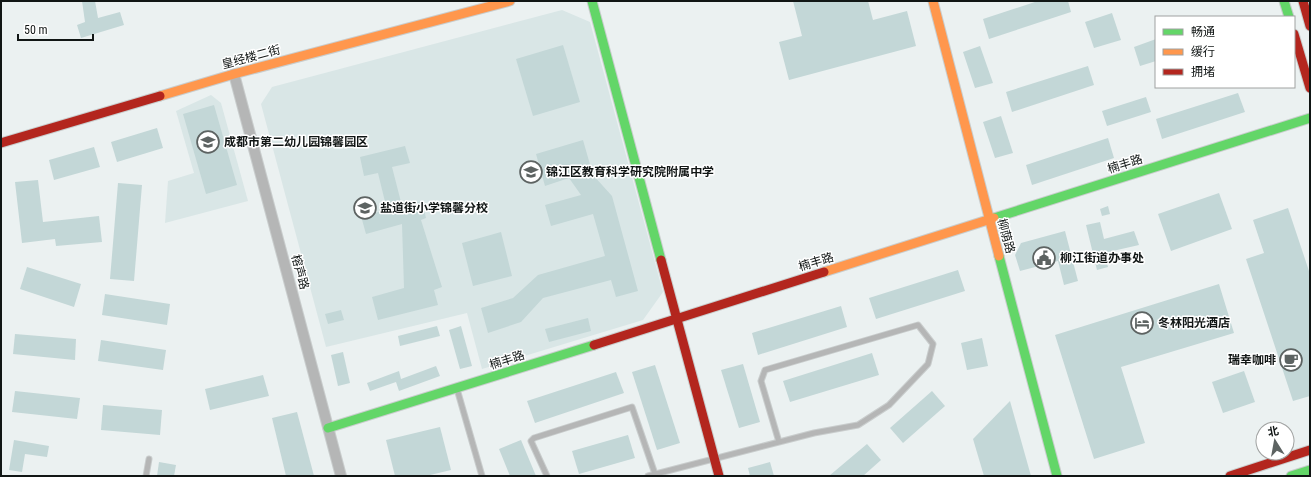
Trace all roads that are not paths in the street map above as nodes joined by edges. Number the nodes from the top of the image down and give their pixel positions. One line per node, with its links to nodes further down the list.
1 (510, 1): 9 (street, 皇经楼二街)
2 (592, 1): 14 (street)
3 (933, 1): 13 (street, 柳荫路)
4 (1284, 1): 6 (street)
5 (1303, 1): 7 (street)
6 (1289, 16)
7 (1310, 26)
8 (1295, 37): 10 (street)
9 (234, 74): 12 (street, 皇经楼二街); 16 (street, 榕声路)
10 (1310, 88)
11 (1310, 118): 13 (street, 楠丰路)
12 (1, 143)
13 (990, 220): 14 (street, 楠丰路); 29 (street, 柳荫路)
14 (677, 318): 15 (street, 楠丰路); 19 (street)
15 (456, 388): 16 (street, 楠丰路); 25 (lane)
16 (328, 428): 24 (street, 榕声路)
17 (779, 442): 17 (lane); 19 (lane)
18 (1310, 450): 30 (street)
19 (714, 458): 22 (lane); 28 (street)
20 (150, 459): 23 (lane)
21 (1310, 470): 31 (street)
22 (655, 474): 26 (lane); 27 (lane)
23 (146, 476)
24 (341, 476)
25 (482, 476)
26 (546, 476)
27 (648, 476)
28 (719, 476)
29 (1057, 476)
30 (1230, 476)
31 (1292, 476)

